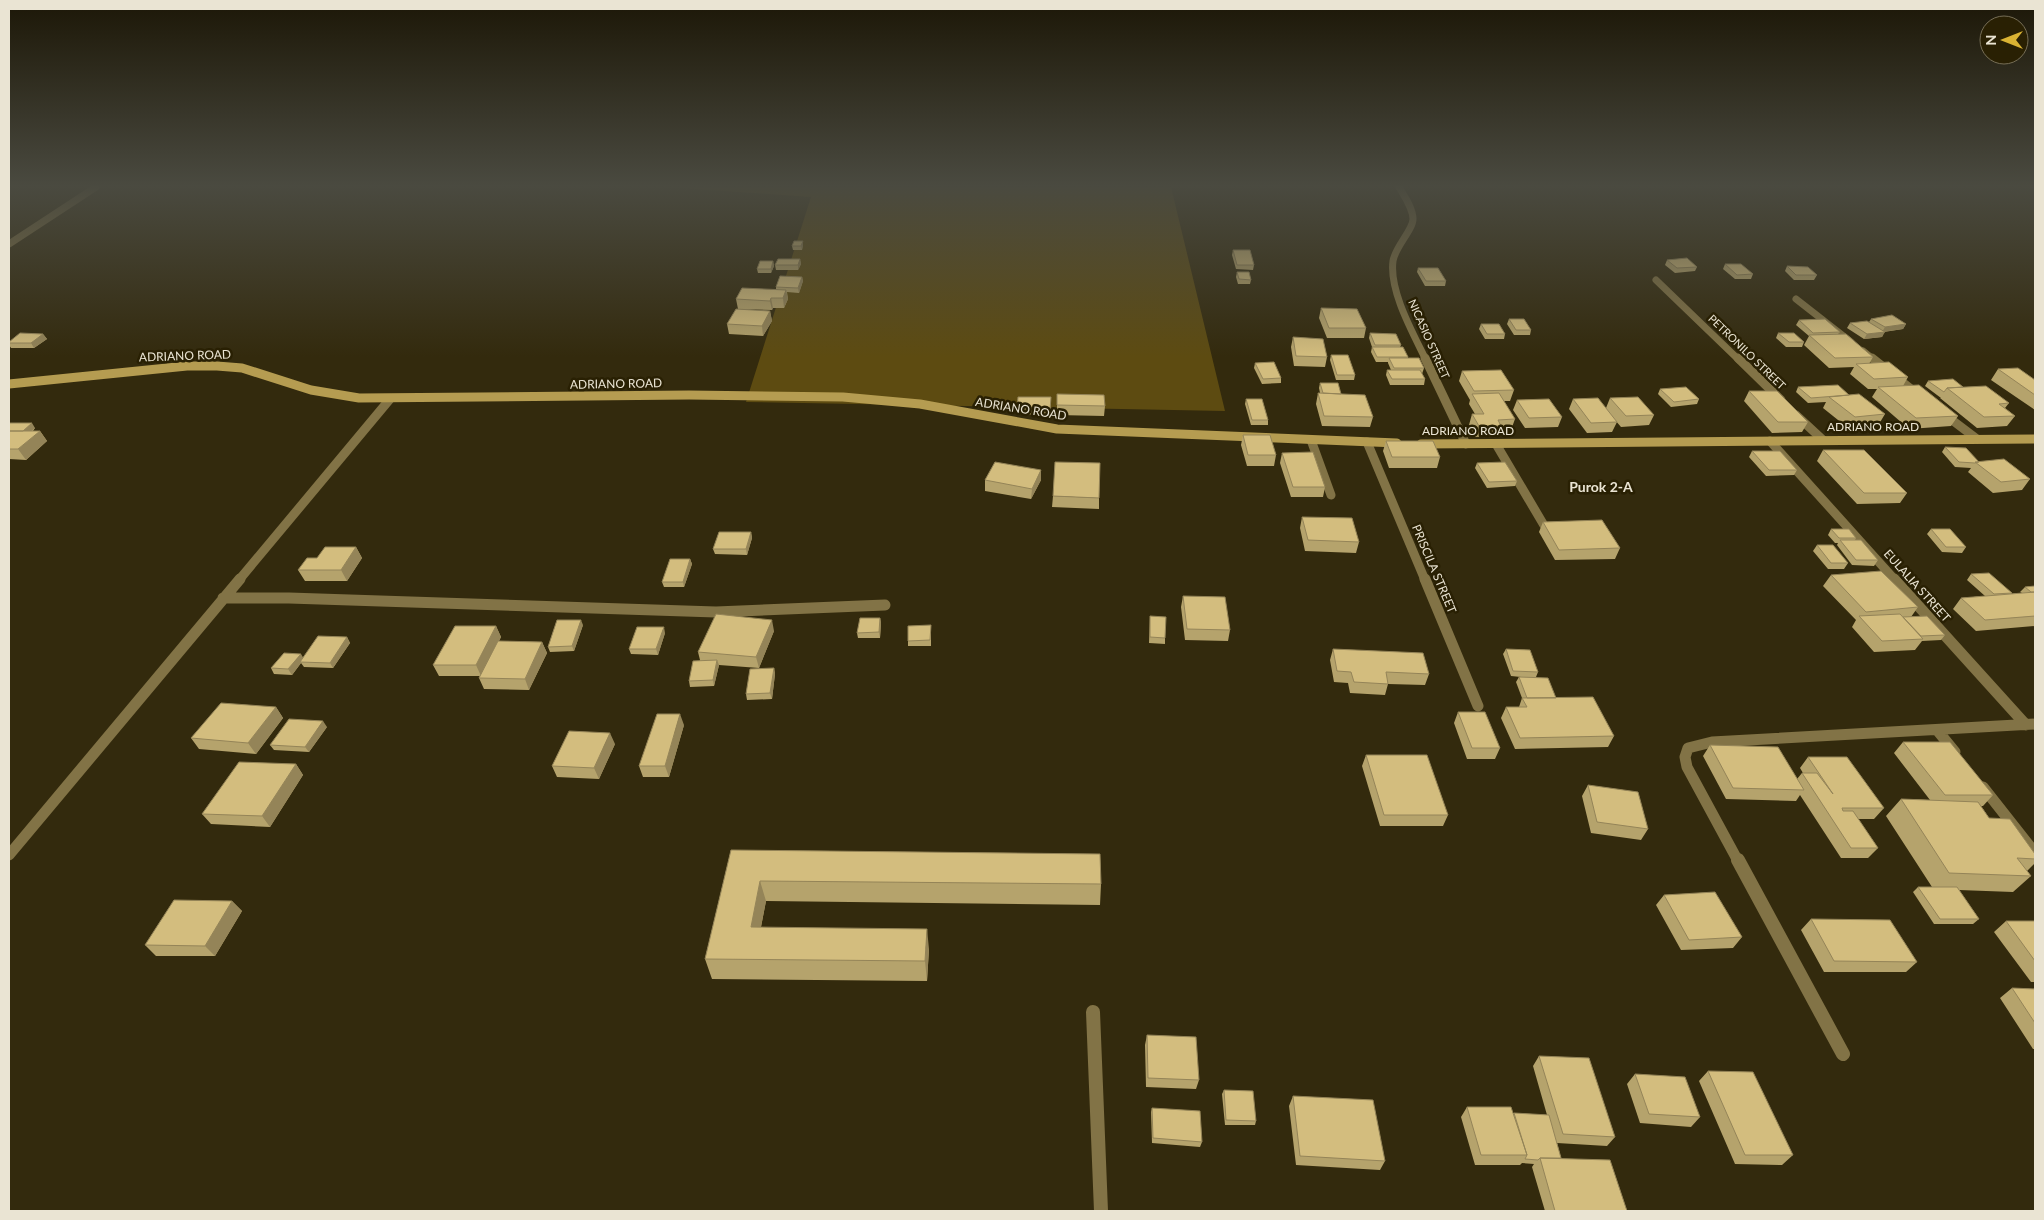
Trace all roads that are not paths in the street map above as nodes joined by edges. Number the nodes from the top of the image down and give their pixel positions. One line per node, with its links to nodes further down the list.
1 (1400, 244): 14 (street, NICASIO STREET)
2 (1656, 280): 11 (street, PETRONILO STREET)
3 (1796, 299): 5 (street)
4 (9, 384): 6 (street, ADRIANO ROAD)
5 (1922, 397)
6 (390, 399): 10 (street, ADRIANO ROAD); 18 (street)
7 (1937, 409): 8 (street)
8 (1977, 439): 9 (street, ADRIANO ROAD); 11 (street, ADRIANO ROAD)
9 (2035, 439)
10 (1311, 440): 13 (street, ADRIANO ROAD); 16 (street)
11 (1823, 440): 12 (street, ADRIANO ROAD)
12 (1770, 441): 15 (street, ADRIANO ROAD); 21 (street, EULALIA STREET)
13 (1367, 442): 14 (street, ADRIANO ROAD); 20 (street, PRISCILA STREET)
14 (1466, 444): 15 (street, ADRIANO ROAD)
15 (1496, 444): 17 (street)
16 (1331, 495)
17 (1545, 527)
18 (223, 598): 19 (street); 26 (street)
19 (885, 605)
20 (1478, 706)
21 (2030, 725): 22 (street)
22 (1938, 730): 23 (street); 28 (street)
23 (1962, 760)
24 (1974, 776): 25 (street)
25 (2035, 853)
26 (9, 855)
27 (1092, 1012): 29 (street)
28 (1843, 1054)
29 (1101, 1211)

